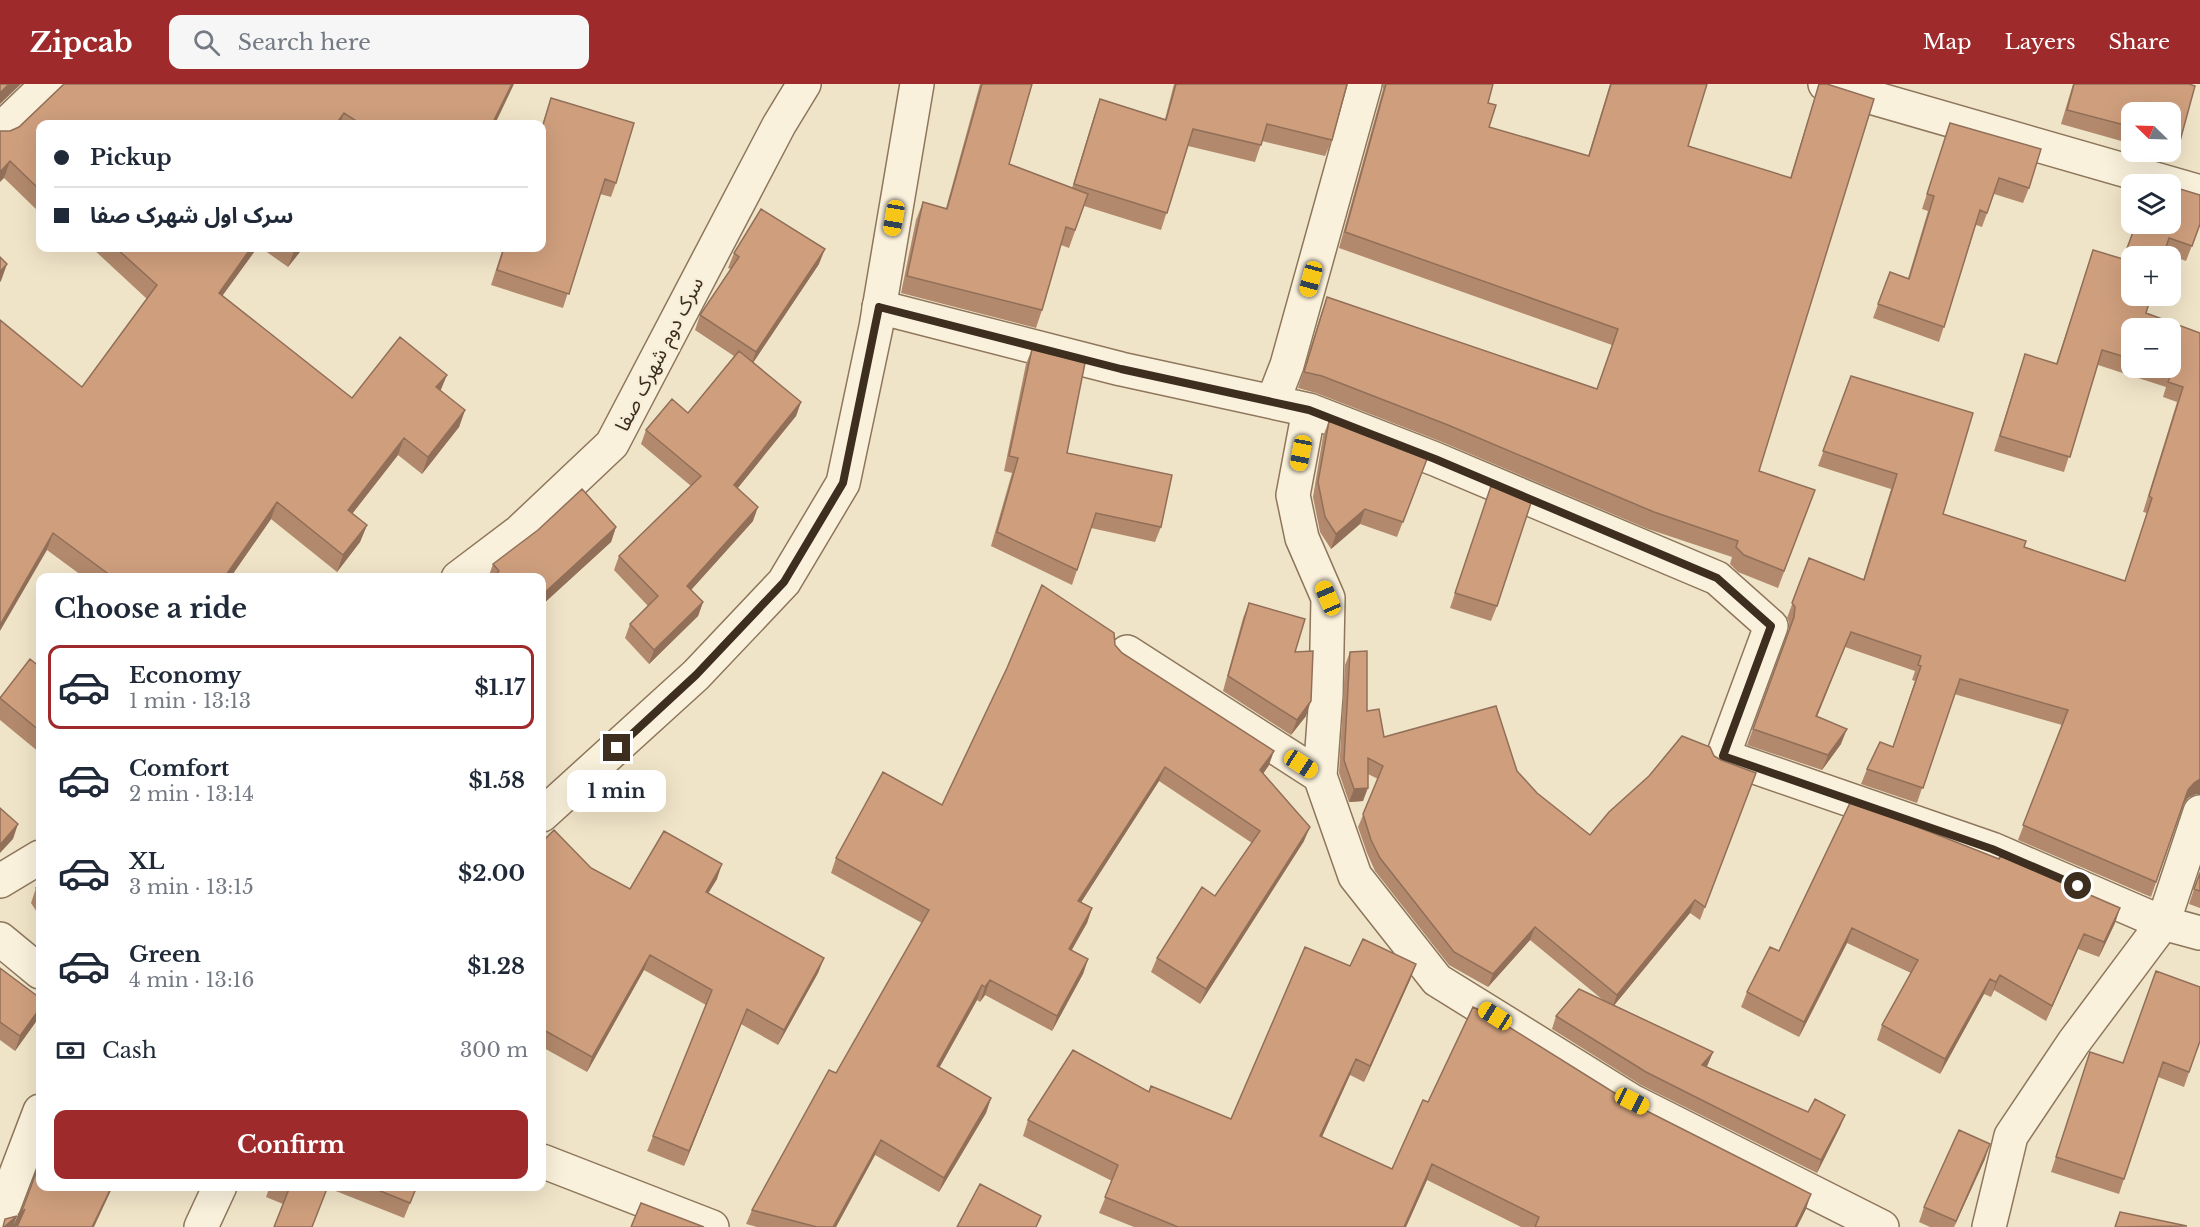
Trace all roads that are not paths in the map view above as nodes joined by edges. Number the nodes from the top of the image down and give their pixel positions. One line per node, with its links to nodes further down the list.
1 (48, 84): 6 (street)
2 (804, 84): 11 (street, سرک دوم شهرک صفا)
3 (917, 84): 8 (street)
4 (1365, 84): 9 (street)
5 (1825, 84): 7 (street)
6 (0, 130)
7 (2200, 192)
8 (879, 307): 9 (street); 14 (street)
9 (1273, 400): 10 (street)
10 (1309, 410): 13 (street); 18 (street)
11 (465, 573)
12 (1127, 652): 13 (street)
13 (1320, 776): 28 (street)
14 (546, 811)
15 (2200, 812): 18 (street)
16 (36, 858): 17 (street)
17 (0, 881)
18 (2163, 923): 19 (street); 29 (street)
19 (2200, 933)
20 (0, 939): 21 (street)
21 (36, 969)
22 (36, 1122): 25 (street)
23 (546, 1163): 27 (street)
24 (218, 1191): 26 (street)
25 (0, 1216)
26 (201, 1227)
27 (712, 1227)
28 (1882, 1227)
29 (1989, 1227)

